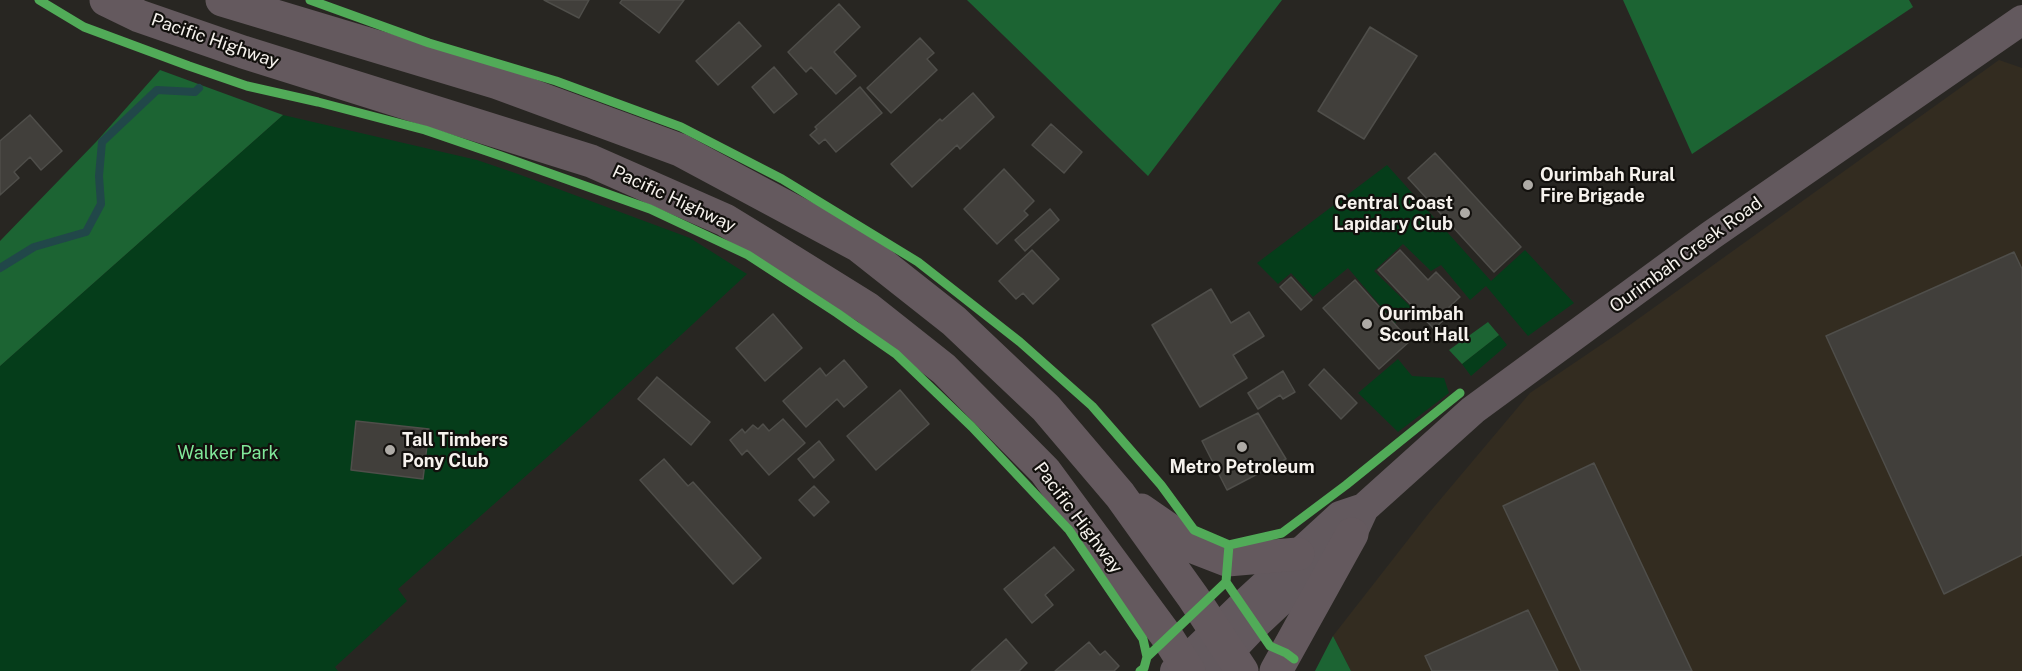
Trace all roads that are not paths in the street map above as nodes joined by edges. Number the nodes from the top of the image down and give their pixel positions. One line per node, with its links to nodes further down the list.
1 (106, 0): 7 (main road, Pacific Highway)
2 (222, 0): 4 (main road)
3 (2022, 20): 5 (street, Ourimbah Creek Road)
4 (1120, 495): 6 (main road); 7 (main road)
5 (1358, 521): 6 (street, Ourimbah Creek Road); 7 (street, Ourimbah Creek Road); 8 (main road)
6 (1298, 554): 7 (street, Ourimbah Creek Road)
7 (1207, 661)
8 (1276, 671)

